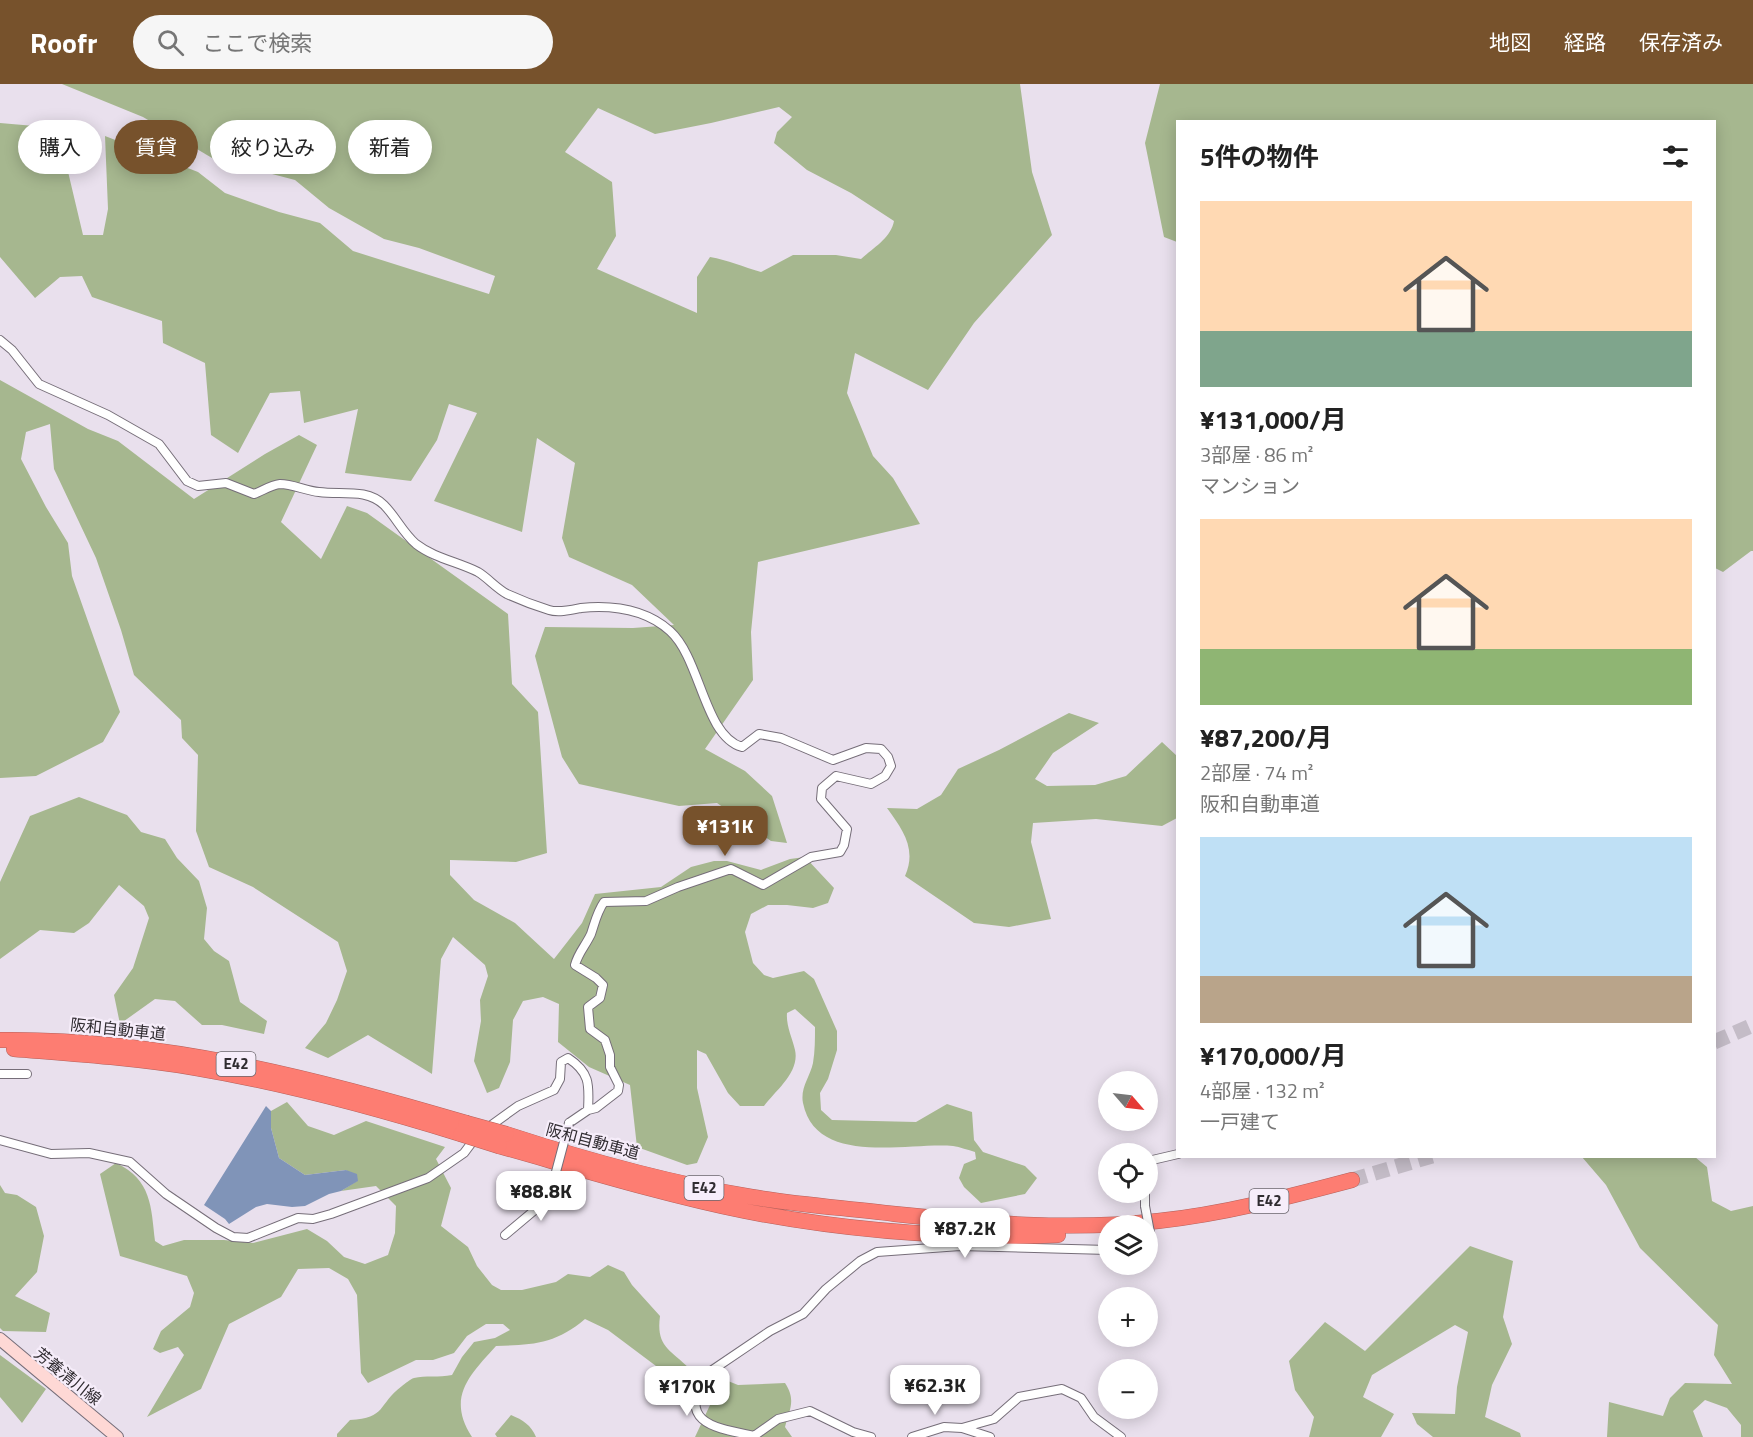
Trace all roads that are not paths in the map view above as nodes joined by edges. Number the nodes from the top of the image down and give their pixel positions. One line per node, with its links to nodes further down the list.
1 (0, 340): 6 (street)
2 (0, 1040): 7 (highway, 阪和自動車道 / E42)
3 (0, 1048): 7 (highway, 阪和自動車道 / E42)
4 (0, 1074): 5 (street)
5 (27, 1074)
6 (588, 1110): 8 (street); 16 (street, bridge)
7 (464, 1129): 11 (highway, 阪和自動車道 / E42, bridge)
8 (0, 1140)
9 (1176, 1154): 10 (street)
10 (1158, 1159)
11 (643, 1180): 13 (highway, 阪和自動車道 / E42); 15 (highway, 阪和自動車道 / E42)
12 (1352, 1180): 13 (highway, 阪和自動車道 / E42)
13 (1185, 1218): 14 (highway, 阪和自動車道 / E42)
14 (1158, 1222)
15 (1098, 1231)
16 (506, 1234)
17 (1098, 1250): 20 (street)
18 (0, 1339): 21 (main road, 芳養清川線)
19 (962, 1428): 23 (street); 24 (street); 25 (street)
20 (850, 1435): 22 (street)
21 (117, 1437)
22 (871, 1437)
23 (912, 1437)
24 (990, 1437)
25 (1121, 1437)

